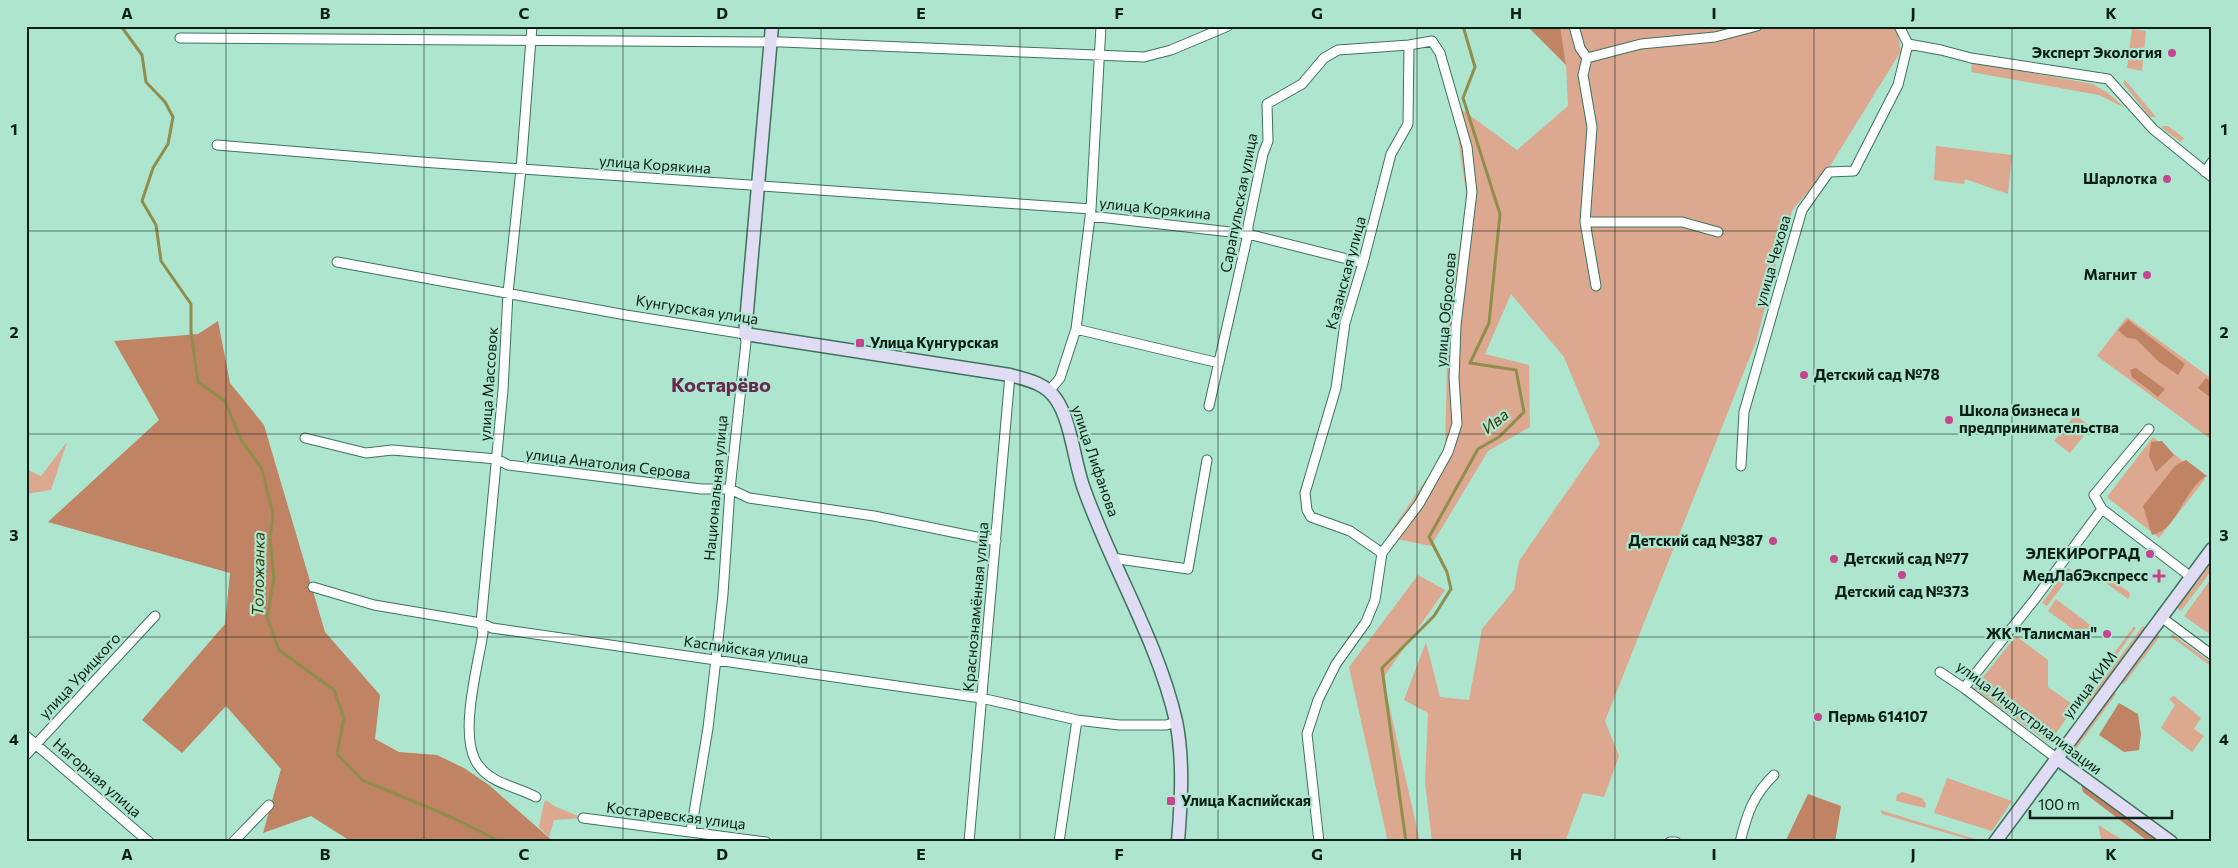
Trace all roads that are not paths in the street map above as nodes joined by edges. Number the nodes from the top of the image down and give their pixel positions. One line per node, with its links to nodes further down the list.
1 (532, 26): 9 (street, улица Массовок)
2 (772, 26): 10 (street, Национальная улица)
3 (1101, 26): 13 (street)
4 (1228, 26): 13 (street)
5 (1574, 26): 14 (street)
6 (1757, 26): 14 (street)
7 (1899, 26): 11 (street)
8 (180, 38): 9 (street)
9 (531, 39): 10 (street); 17 (street, улица Массовок)
10 (771, 43): 13 (street); 19 (street, Национальная улица)
11 (1908, 44): 18 (street); 38 (street, улица Чехова)
12 (1409, 45): 23 (street, Сарапульская улица); 25 (street, Казанская улица); 43 (street, улица Обросова)
13 (1100, 55): 20 (street)
14 (1587, 58): 21 (street)
15 (217, 145): 17 (street, улица Корякина)
16 (2212, 162): 18 (street)
17 (521, 169): 19 (street, улица Корякина); 27 (street, улица Массовок)
18 (2208, 174)
19 (759, 187): 20 (street, улица Корякина); 29 (street, Национальная улица)
20 (1090, 213): 23 (street, улица Корякина); 28 (street)
21 (1585, 222): 22 (street); 26 (street)
22 (1718, 232)
23 (1248, 234): 25 (street, улица Корякина); 30 (street, Сарапульская улица)
24 (337, 262): 27 (street, Кунгурская улица)
25 (1363, 263): 43 (street, Казанская улица)
26 (1596, 286)
27 (508, 293): 29 (street, Кунгурская улица); 36 (street, улица Массовок)
28 (1076, 329): 30 (street); 32 (street)
29 (745, 334): 31 (street, Кунгурская улица); 39 (street, Национальная улица)
30 (1219, 363): 33 (street, Сарапульская улица)
31 (1010, 375): 32 (street, Кунгурская улица); 41 (street, Краснознамённая улица)
32 (1049, 391): 44 (street, улица Лифанова)
33 (1209, 406)
34 (2150, 429): 40 (street)
35 (305, 438): 36 (street, улица Анатолия Серова)
36 (497, 460): 39 (street, улица Анатолия Серова); 49 (street, улица Массовок)
37 (1207, 460): 44 (street)
38 (1741, 466)
39 (730, 489): 41 (street, улица Анатолия Серова); 51 (street, Национальная улица)
40 (2102, 509): 45 (street); 53 (street)
41 (996, 541): 54 (street, Краснознамённая улица)
42 (2212, 549): 45 (street, улица КИМ)
43 (1382, 553): 72 (street, улица Обросова)
44 (1112, 558): 56 (street, улица Лифанова)
45 (2191, 577): 48 (street, улица КИМ)
46 (313, 587): 49 (street, Каспийская улица)
47 (155, 616): 58 (street, улица Урицкого)
48 (2161, 617): 50 (street); 60 (street, улица КИМ)
49 (480, 623): 51 (street, Каспийская улица); 62 (street, улица Массовок)
50 (2212, 655)
51 (716, 659): 54 (street, Каспийская улица); 65 (street, Национальная улица)
52 (1940, 672): 53 (street, улица Индустриализации)
53 (1964, 688): 60 (street, улица Индустриализации)
54 (981, 698): 55 (street, Каспийская улица); 69 (street, Краснознамённая улица)
55 (1077, 720): 56 (street, Каспийская улица); 70 (street)
56 (1176, 722): 71 (street, улица Лифанова)
57 (26, 736): 58 (street, Нагорная улица)
58 (36, 744): 59 (street, улица Урицкого); 66 (street, Нагорная улица)
59 (26, 755)
60 (2056, 758): 76 (street, улица КИМ); 77 (street, улица Индустриализации)
61 (1774, 775): 75 (street)
62 (536, 798)
63 (269, 806): 67 (street)
64 (583, 818): 65 (street, Костаревская улица)
65 (691, 831): 68 (street, Костаревская улица)
66 (149, 842)
67 (233, 842)
68 (766, 842)
69 (969, 842)
70 (1059, 842)
71 (1178, 842)
72 (1319, 842)
73 (1670, 842): 74 (street)
74 (1676, 842)
75 (1740, 842)
76 (1995, 842)
77 (2171, 842)

